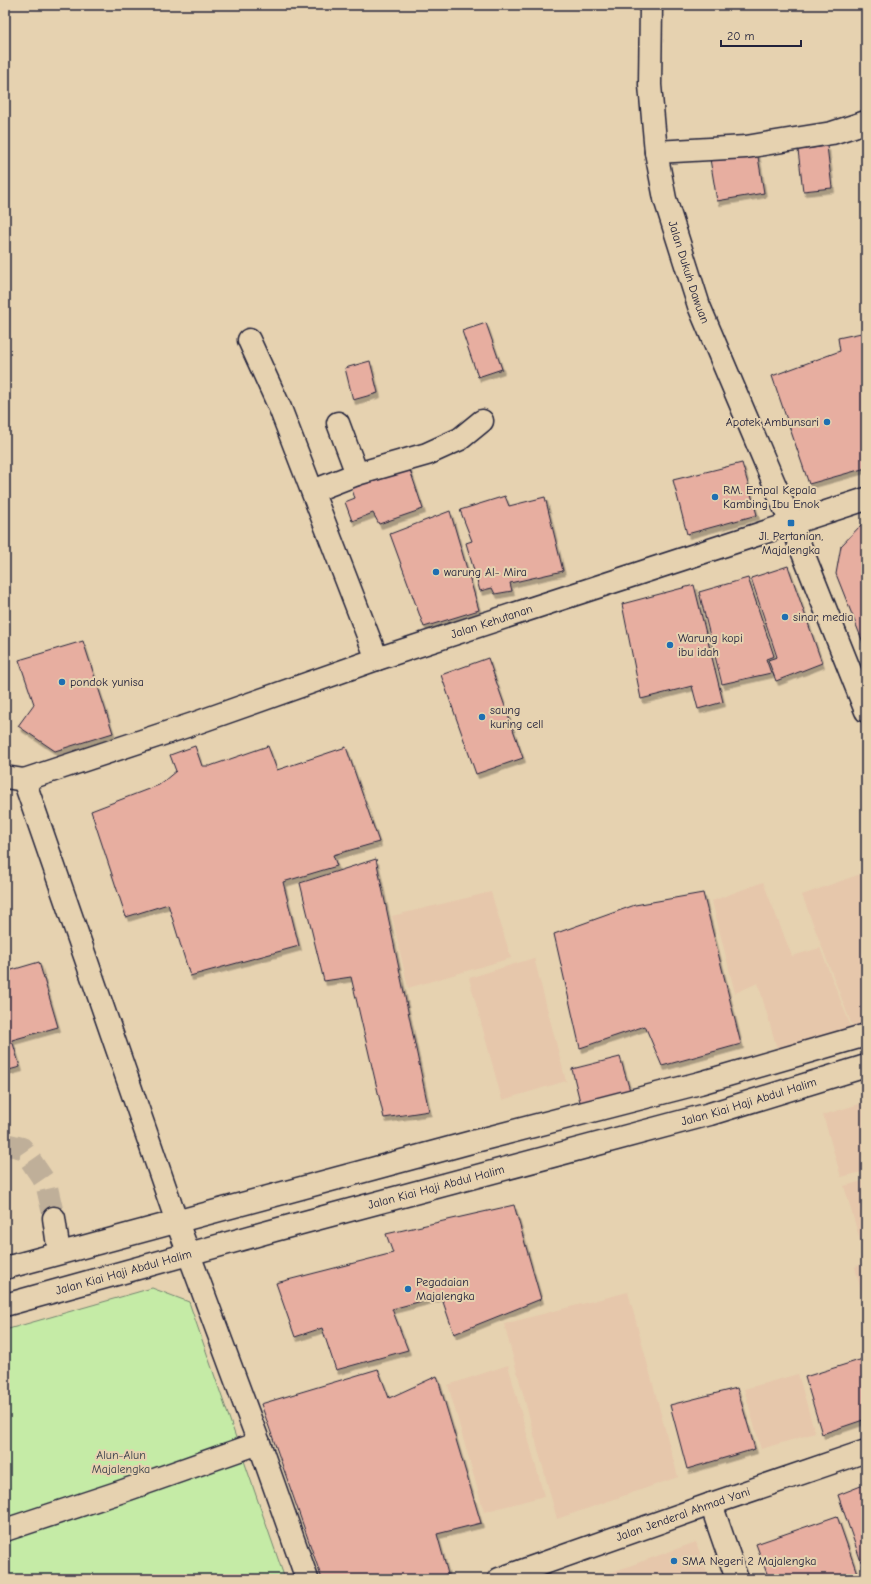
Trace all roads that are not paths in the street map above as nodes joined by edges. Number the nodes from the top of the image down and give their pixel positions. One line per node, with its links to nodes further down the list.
1 (651, 5): 3 (street, Jalan Dukuh Dawuan)
2 (866, 122): 3 (street)
3 (656, 152): 10 (street, Jalan Dukuh Dawuan)
4 (249, 340): 8 (street)
5 (482, 421): 7 (street)
6 (338, 423): 7 (street)
7 (357, 474): 8 (street)
8 (313, 491): 11 (street)
9 (866, 499): 10 (street, Jalan Kehutanan)
10 (791, 523): 11 (street, Jalan Kehutanan); 12 (street, Jalan Dukuh Dawuan)
11 (377, 658): 13 (street, Jalan Kehutanan)
12 (866, 711)
13 (15, 779): 19 (street)
14 (866, 1036): 16 (street)
15 (866, 1066): 17 (street, Jalan Kiai Haji Abdul Halim)
16 (700, 1083): 17 (street); 19 (street)
17 (710, 1114): 21 (street, Jalan Kiai Haji Abdul Halim)
18 (54, 1218): 20 (street)
19 (177, 1222): 20 (street); 21 (street)
20 (59, 1254): 22 (street)
21 (189, 1254): 23 (street, Jalan Kiai Haji Abdul Halim); 24 (street)
22 (5, 1268)
23 (5, 1305)
24 (259, 1443): 27 (street); 28 (street)
25 (866, 1451): 26 (street, Jalan Jenderal Ahmad Yani)
26 (711, 1504): 29 (street, Jalan Jenderal Ahmad Yani); 30 (street)
27 (5, 1530)
28 (307, 1579)
29 (499, 1579)
30 (737, 1579)

